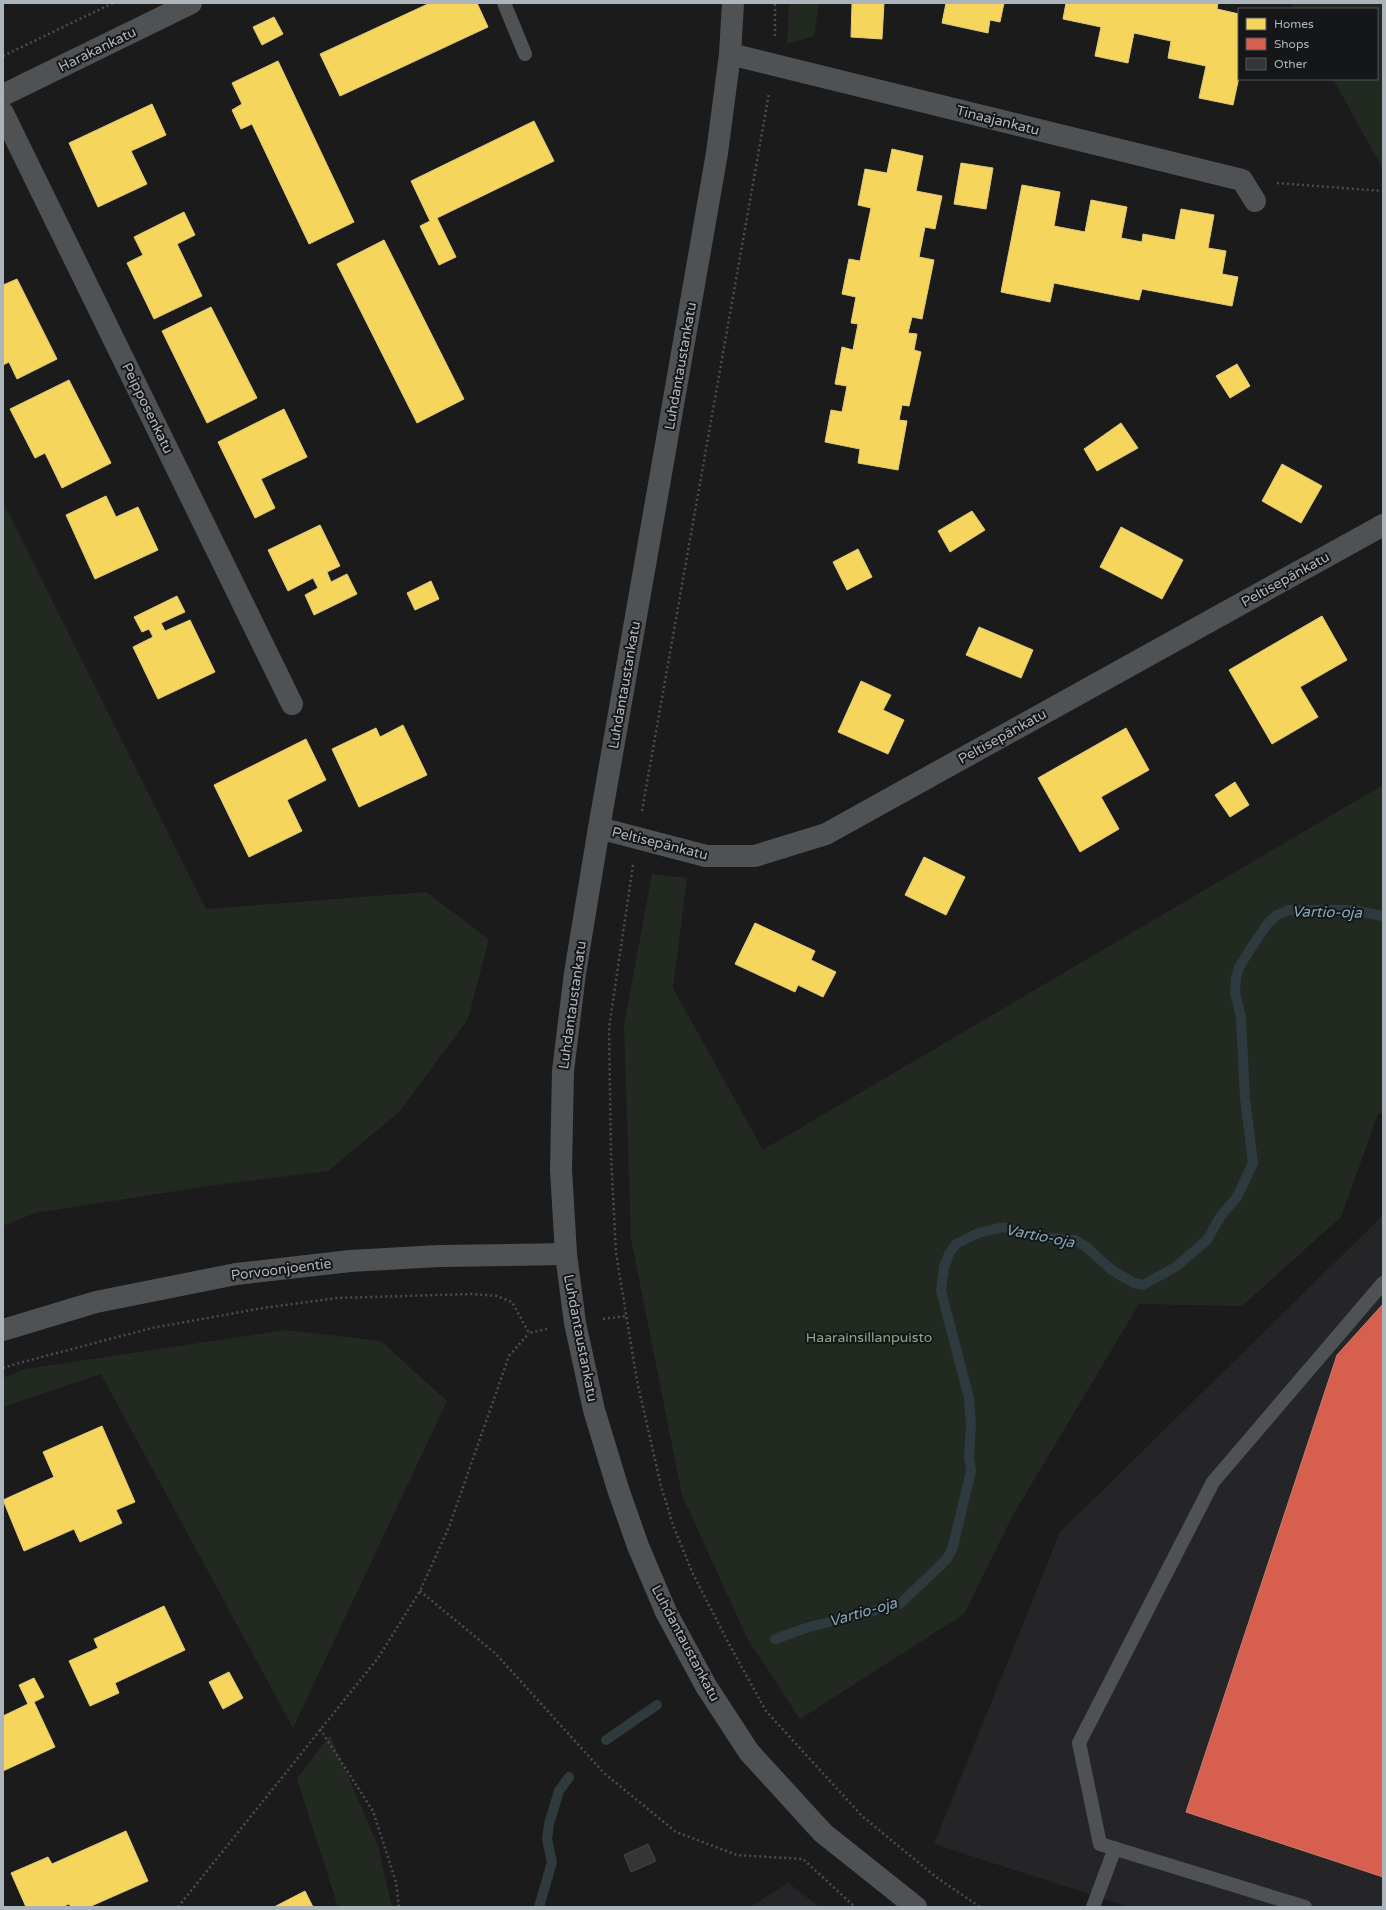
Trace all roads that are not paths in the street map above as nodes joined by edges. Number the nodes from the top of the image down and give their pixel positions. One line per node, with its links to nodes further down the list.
1 (191, 3): 6 (street, Harakankatu)
2 (504, 3): 4 (lane)
3 (733, 3): 5 (street, Luhdantaustankatu)
4 (526, 54)
5 (730, 54): 8 (street, Tinaajankatu); 11 (street, Luhdantaustankatu)
6 (3, 95)
7 (3, 113): 10 (street, Peipposenkatu)
8 (1255, 201)
9 (1383, 525): 11 (street, Peltisepänkatu)
10 (292, 704)
11 (599, 828): 12 (street, Luhdantaustankatu)
12 (566, 1254): 14 (street, Porvoonjoentie); 16 (street, Luhdantaustankatu)
13 (1383, 1283): 15 (lane)
14 (3, 1330)
15 (1115, 1848): 17 (lane); 18 (lane)
16 (916, 1907)
17 (1093, 1907)
18 (1305, 1907)

